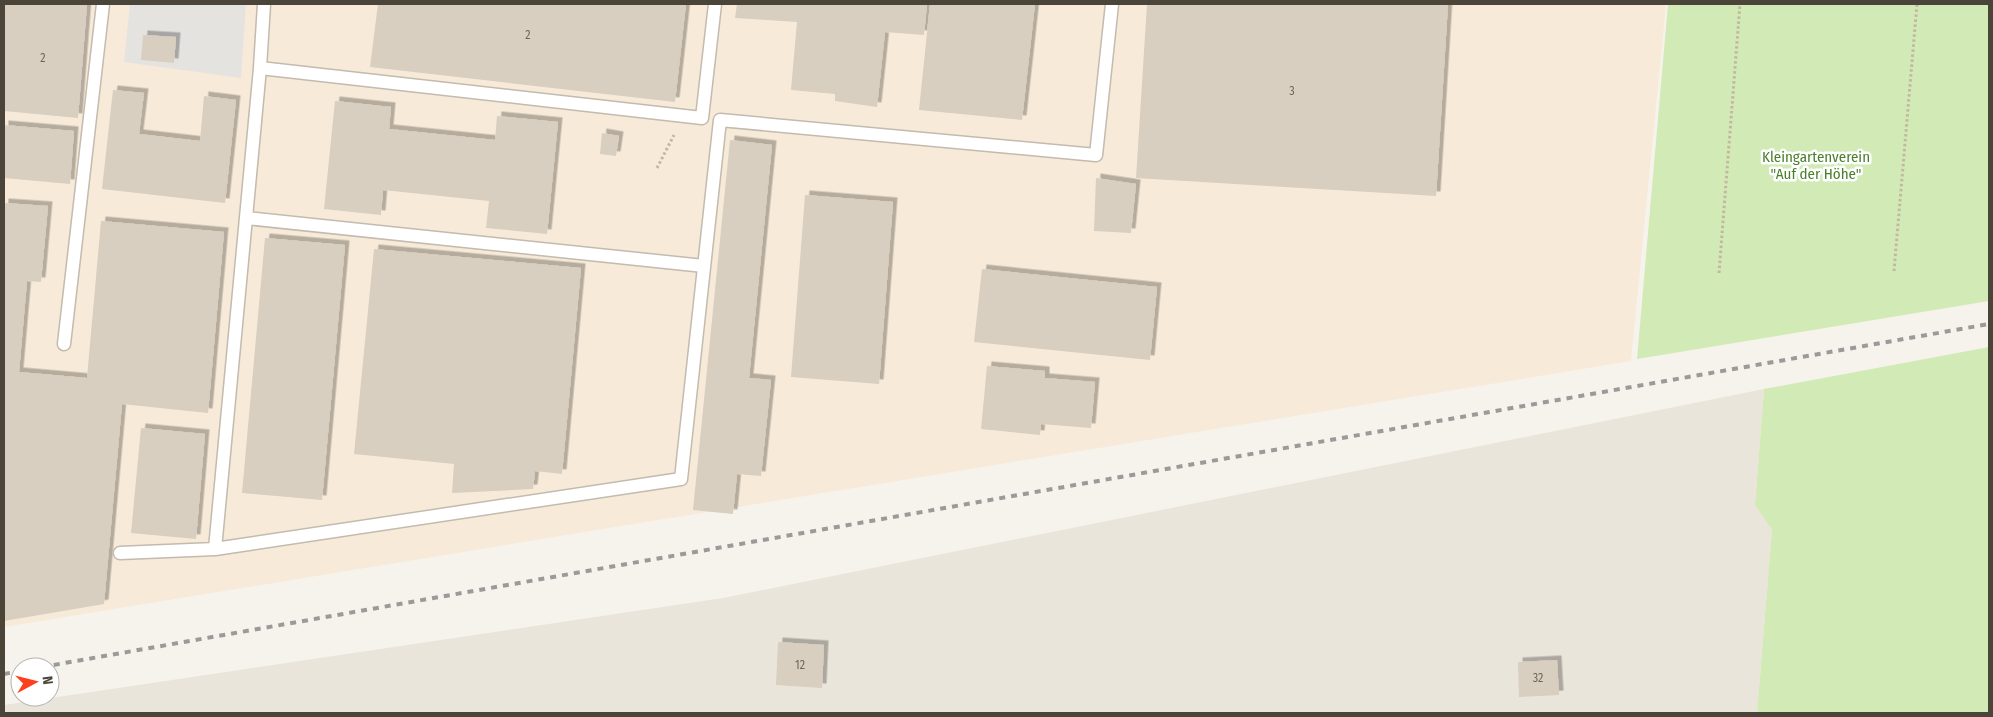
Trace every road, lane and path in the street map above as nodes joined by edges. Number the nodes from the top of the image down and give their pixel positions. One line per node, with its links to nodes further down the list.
1 (103, 4): 16 (lane)
2 (264, 4): 7 (lane)
3 (715, 4): 9 (lane)
4 (1112, 4): 10 (lane)
5 (1740, 4): 15 (path)
6 (1917, 4): 14 (path)
7 (260, 68): 8 (lane); 12 (lane)
8 (684, 116): 9 (lane); 11 (path)
9 (702, 118): 10 (lane)
10 (720, 120): 13 (lane)
11 (657, 168)
12 (246, 218): 13 (lane); 17 (lane)
13 (704, 266): 17 (lane)
14 (1894, 271)
15 (1719, 273)
16 (64, 344)
17 (215, 550): 18 (lane)
18 (120, 553)

